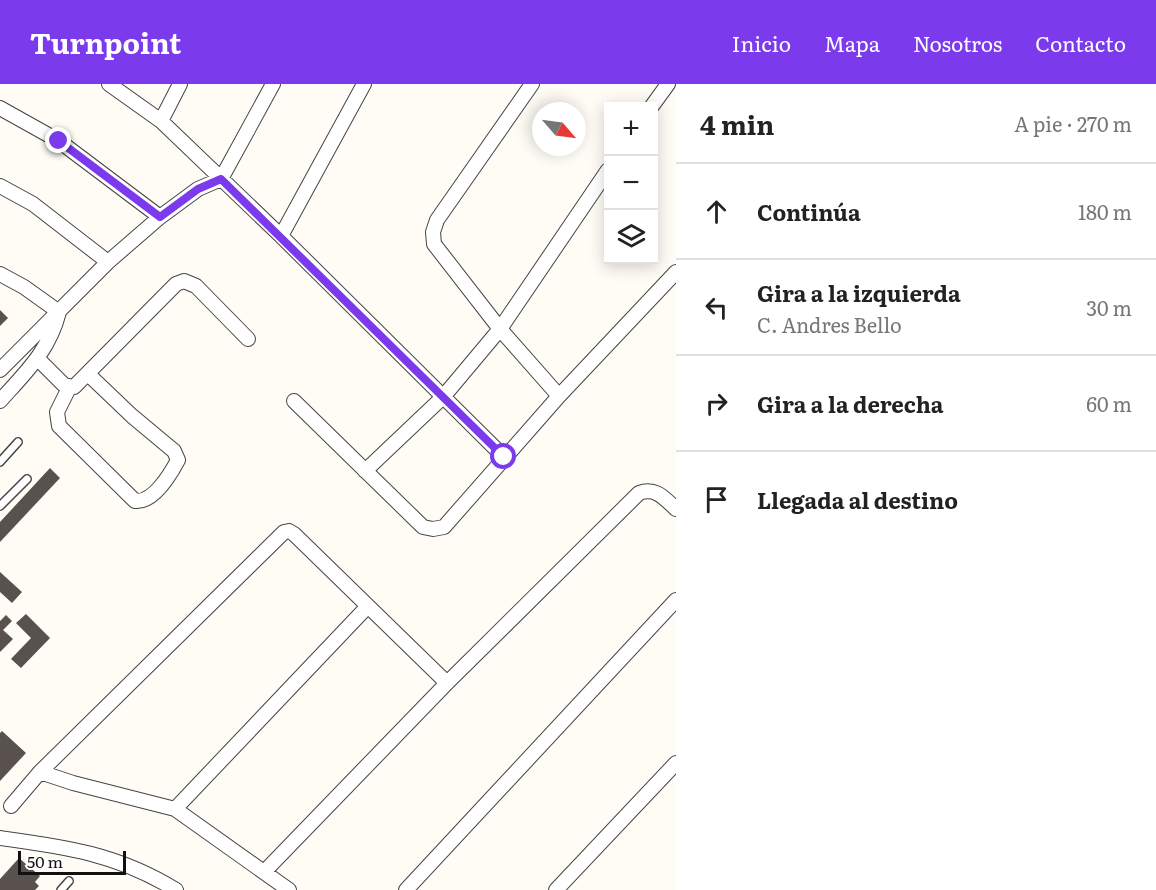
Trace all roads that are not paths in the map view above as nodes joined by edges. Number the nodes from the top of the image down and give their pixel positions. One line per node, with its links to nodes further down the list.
1 (109, 84): 9 (street)
2 (180, 84): 9 (street)
3 (273, 84): 11 (street)
4 (364, 84): 14 (street)
5 (532, 84): 19 (street)
6 (668, 84): 7 (street)
7 (655, 102)
8 (0, 108): 13 (street)
9 (160, 121): 11 (street)
10 (604, 177): 19 (street)
11 (221, 179): 13 (street); 14 (street)
12 (0, 186): 15 (street)
13 (160, 217): 15 (street)
14 (281, 237): 26 (street)
15 (108, 262): 18 (street)
16 (676, 272): 25 (street)
17 (0, 274): 18 (street)
18 (59, 312): 21 (street); 22 (street)
19 (500, 329): 25 (street); 26 (street)
20 (248, 339): 23 (street)
21 (38, 359): 24 (street); 27 (street)
22 (0, 370)
23 (88, 374): 24 (street); 24 (street)
24 (69, 388)
25 (559, 396): 30 (street)
26 (443, 397): 30 (street); 32 (street)
27 (0, 401)
28 (294, 401): 32 (street)
29 (18, 442): 31 (lane)
30 (504, 457): 32 (street)
31 (0, 462)
32 (365, 471)
33 (27, 479): 34 (lane)
34 (0, 506)
35 (676, 509): 38 (street)
36 (676, 600): 49 (street)
37 (368, 606): 38 (street); 40 (street); 42 (street)
38 (447, 682): 44 (street)
39 (676, 763): 50 (street)
40 (40, 772): 41 (street); 42 (street)
41 (11, 806)
42 (175, 809): 44 (street)
43 (0, 838): 47 (street)
44 (264, 871): 48 (street)
45 (69, 881): 46 (lane)
46 (61, 890)
47 (176, 890)
48 (289, 890)
49 (406, 890)
50 (556, 890)

